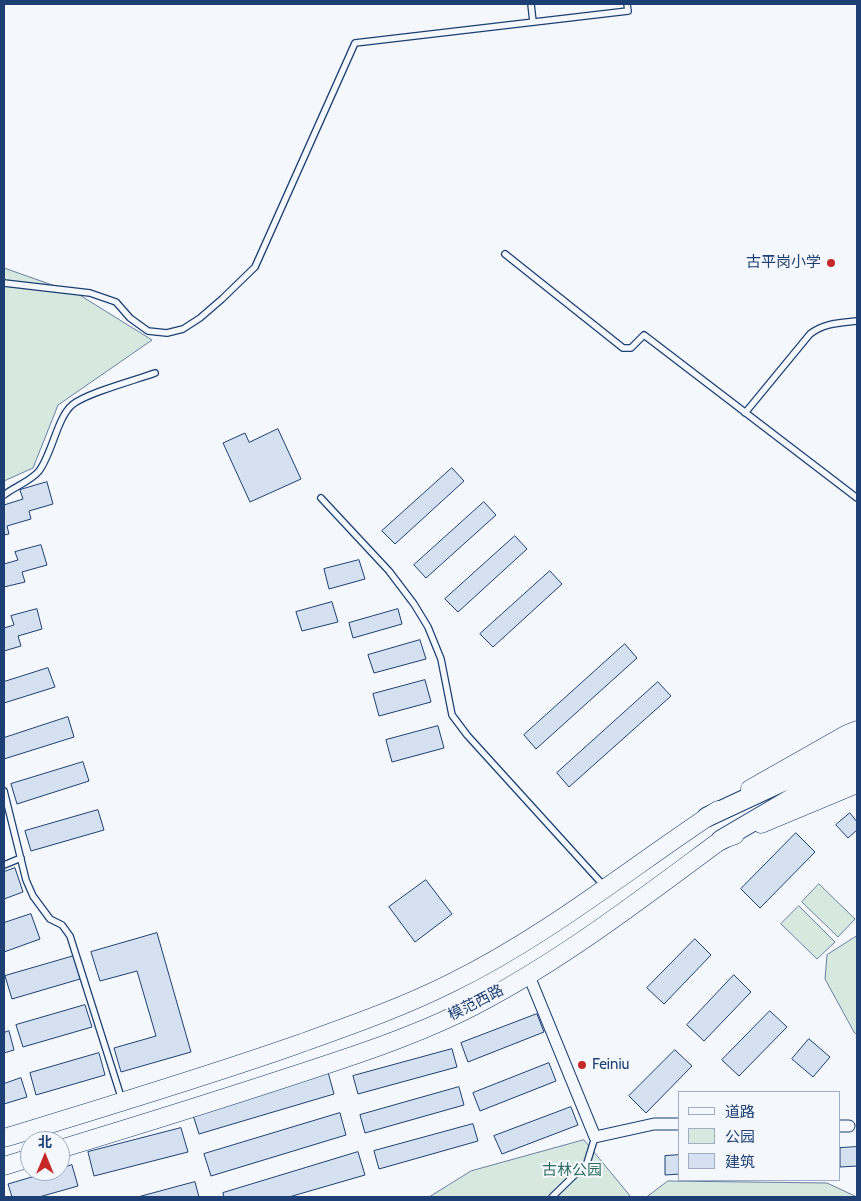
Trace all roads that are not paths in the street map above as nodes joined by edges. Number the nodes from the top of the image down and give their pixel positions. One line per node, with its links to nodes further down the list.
1 (531, 4): 3 (lane)
2 (627, 4): 3 (lane)
3 (533, 22): 5 (lane)
4 (505, 254): 8 (lane)
5 (4, 283)
6 (857, 321): 8 (lane)
7 (155, 373): 9 (lane)
8 (745, 413): 11 (lane)
9 (4, 495)
10 (320, 498): 20 (lane)
11 (857, 498)
12 (855, 734): 16 (highway)
13 (857, 767): 17 (highway)
14 (857, 784): 17 (main road, 模范西路)
15 (4, 791): 18 (lane)
16 (707, 817): 20 (main road, 模范西路)
17 (721, 840): 21 (main road, 模范西路)
18 (21, 858): 19 (lane); 22 (lane)
19 (4, 865)
20 (606, 889): 22 (main road, 模范西路)
21 (528, 976): 24 (street); 26 (main road, 模范西路)
22 (122, 1102): 25 (main road, 模范西路)
23 (678, 1124): 24 (street)
24 (595, 1137): 29 (lane)
25 (4, 1138)
26 (70, 1146)
27 (20, 1161): 28 (main road)
28 (4, 1166)
29 (552, 1197)

